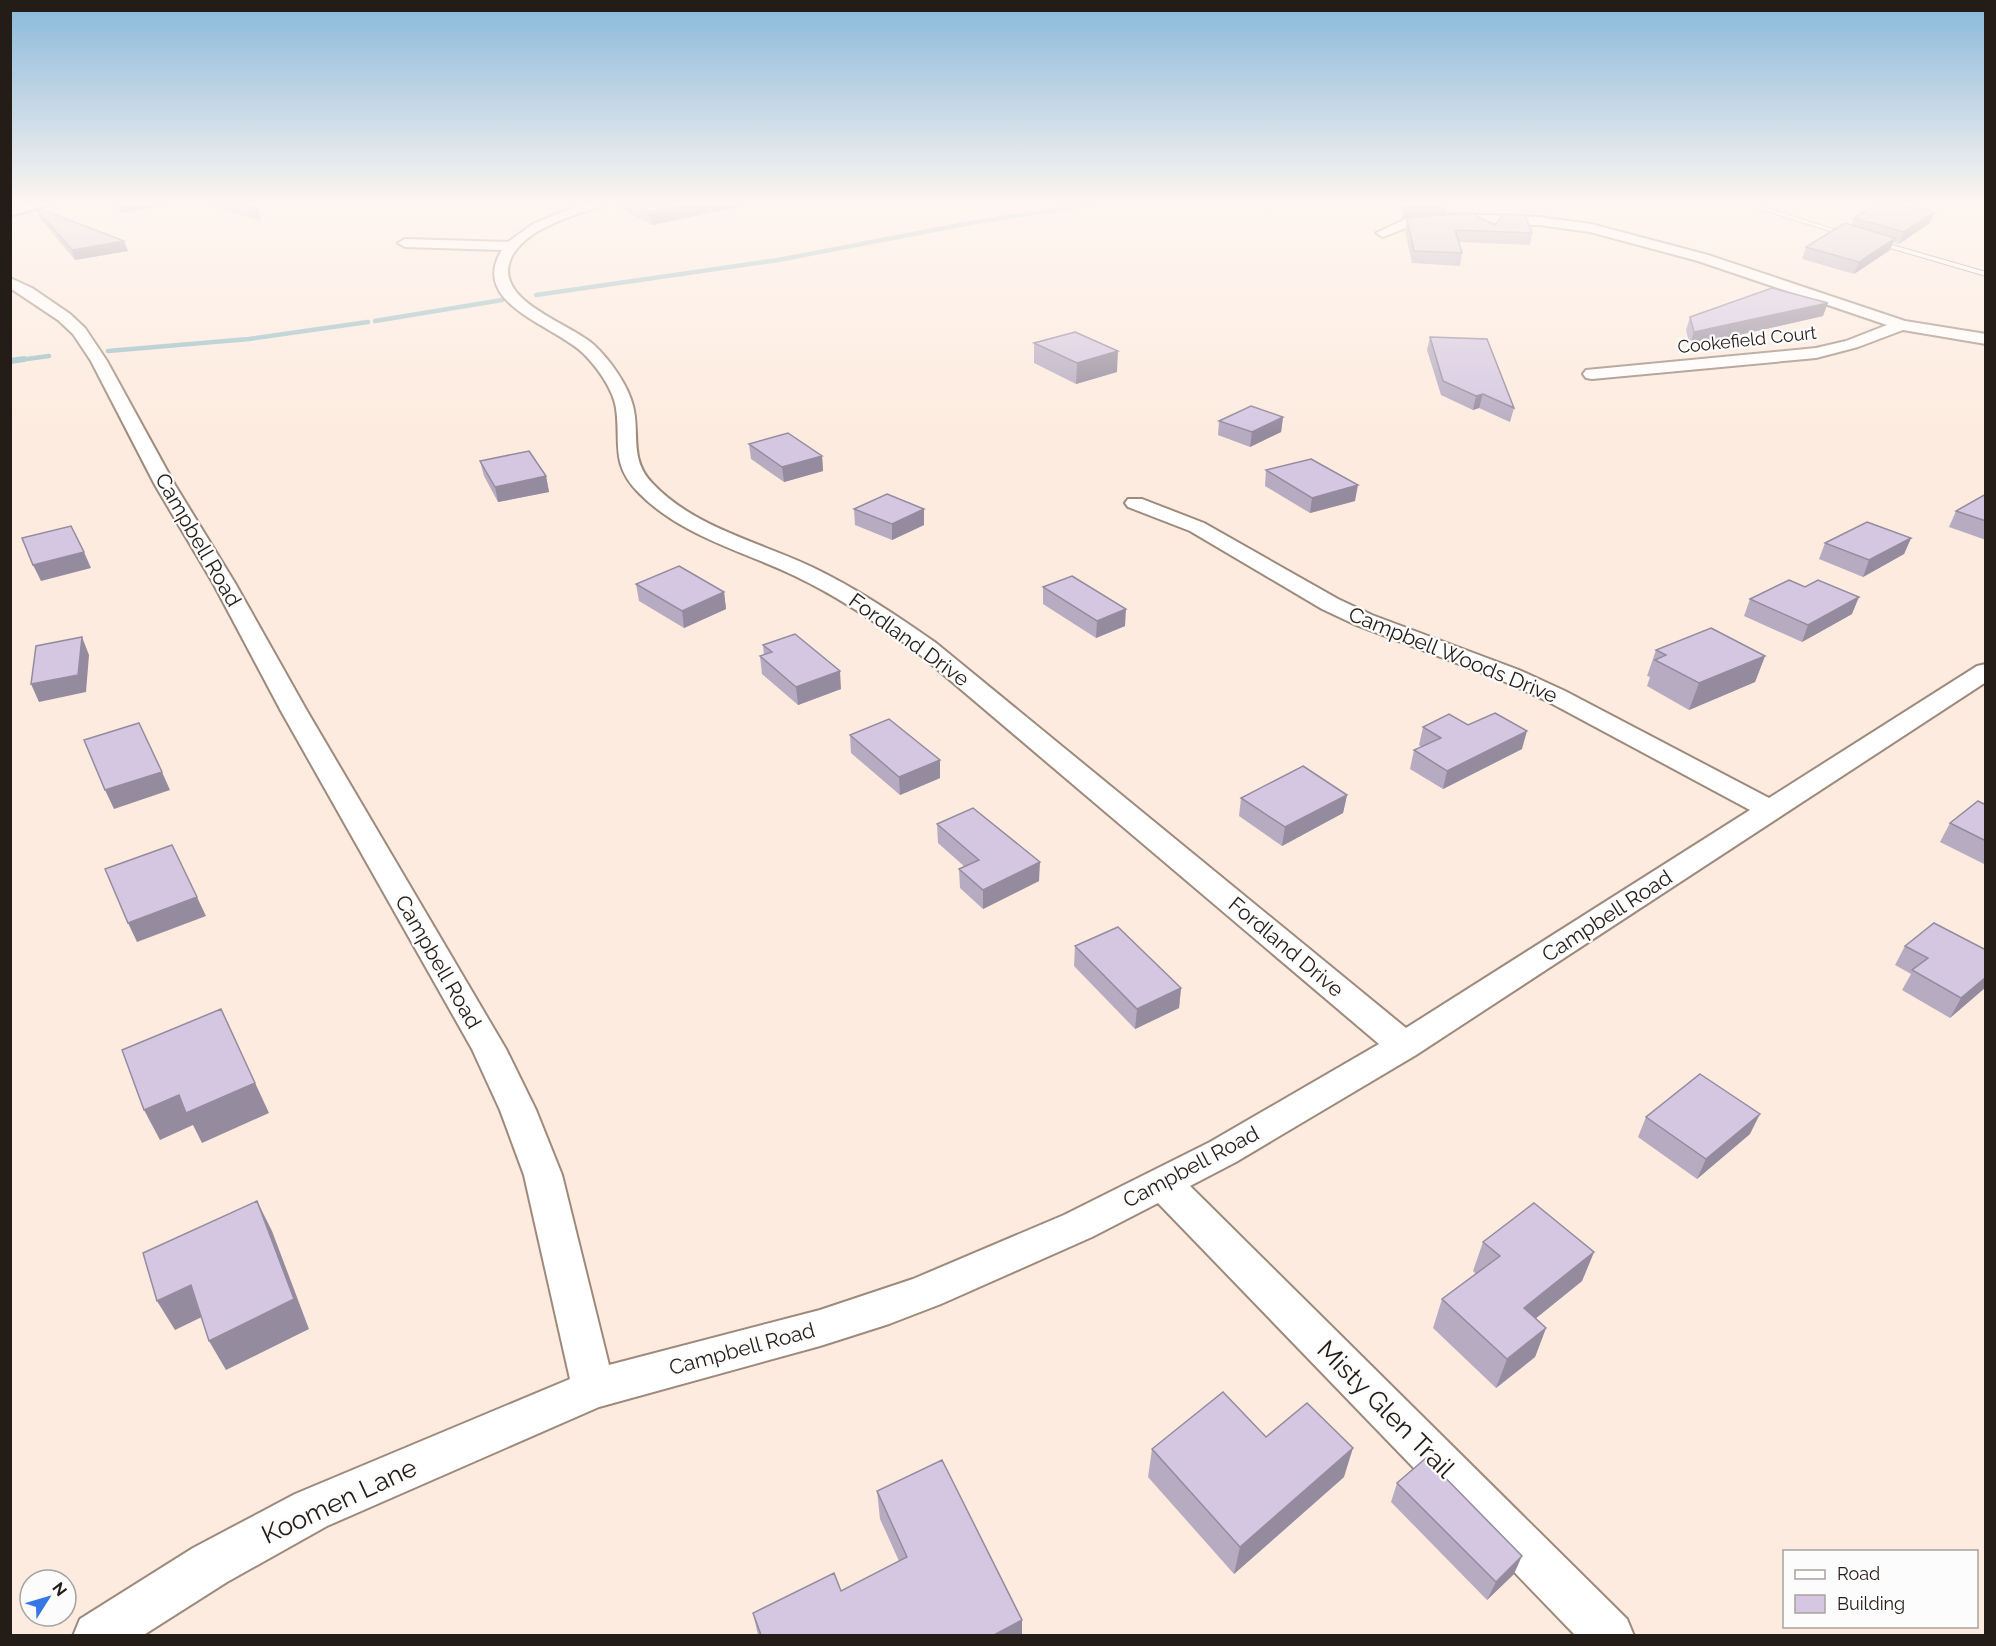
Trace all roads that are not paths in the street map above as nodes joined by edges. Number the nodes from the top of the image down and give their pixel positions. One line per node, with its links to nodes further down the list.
1 (502, 279): 10 (street, Fordland Drive)
2 (1763, 279): 4 (street)
3 (10, 282): 12 (street, Campbell Road)
4 (1902, 325): 5 (street); 6 (street, Cookefield Court)
5 (1986, 339)
6 (1592, 374)
7 (1135, 503): 9 (street, Campbell Woods Drive)
8 (1986, 671): 9 (street, Campbell Road)
9 (1771, 810): 10 (street, Campbell Road)
10 (1404, 1046): 11 (street, Campbell Road)
11 (1162, 1183): 12 (street, Campbell Road); 14 (street, Misty Glen Trail)
12 (594, 1389): 13 (street, Koomen Lane)
13 (97, 1635)
14 (1610, 1635)

